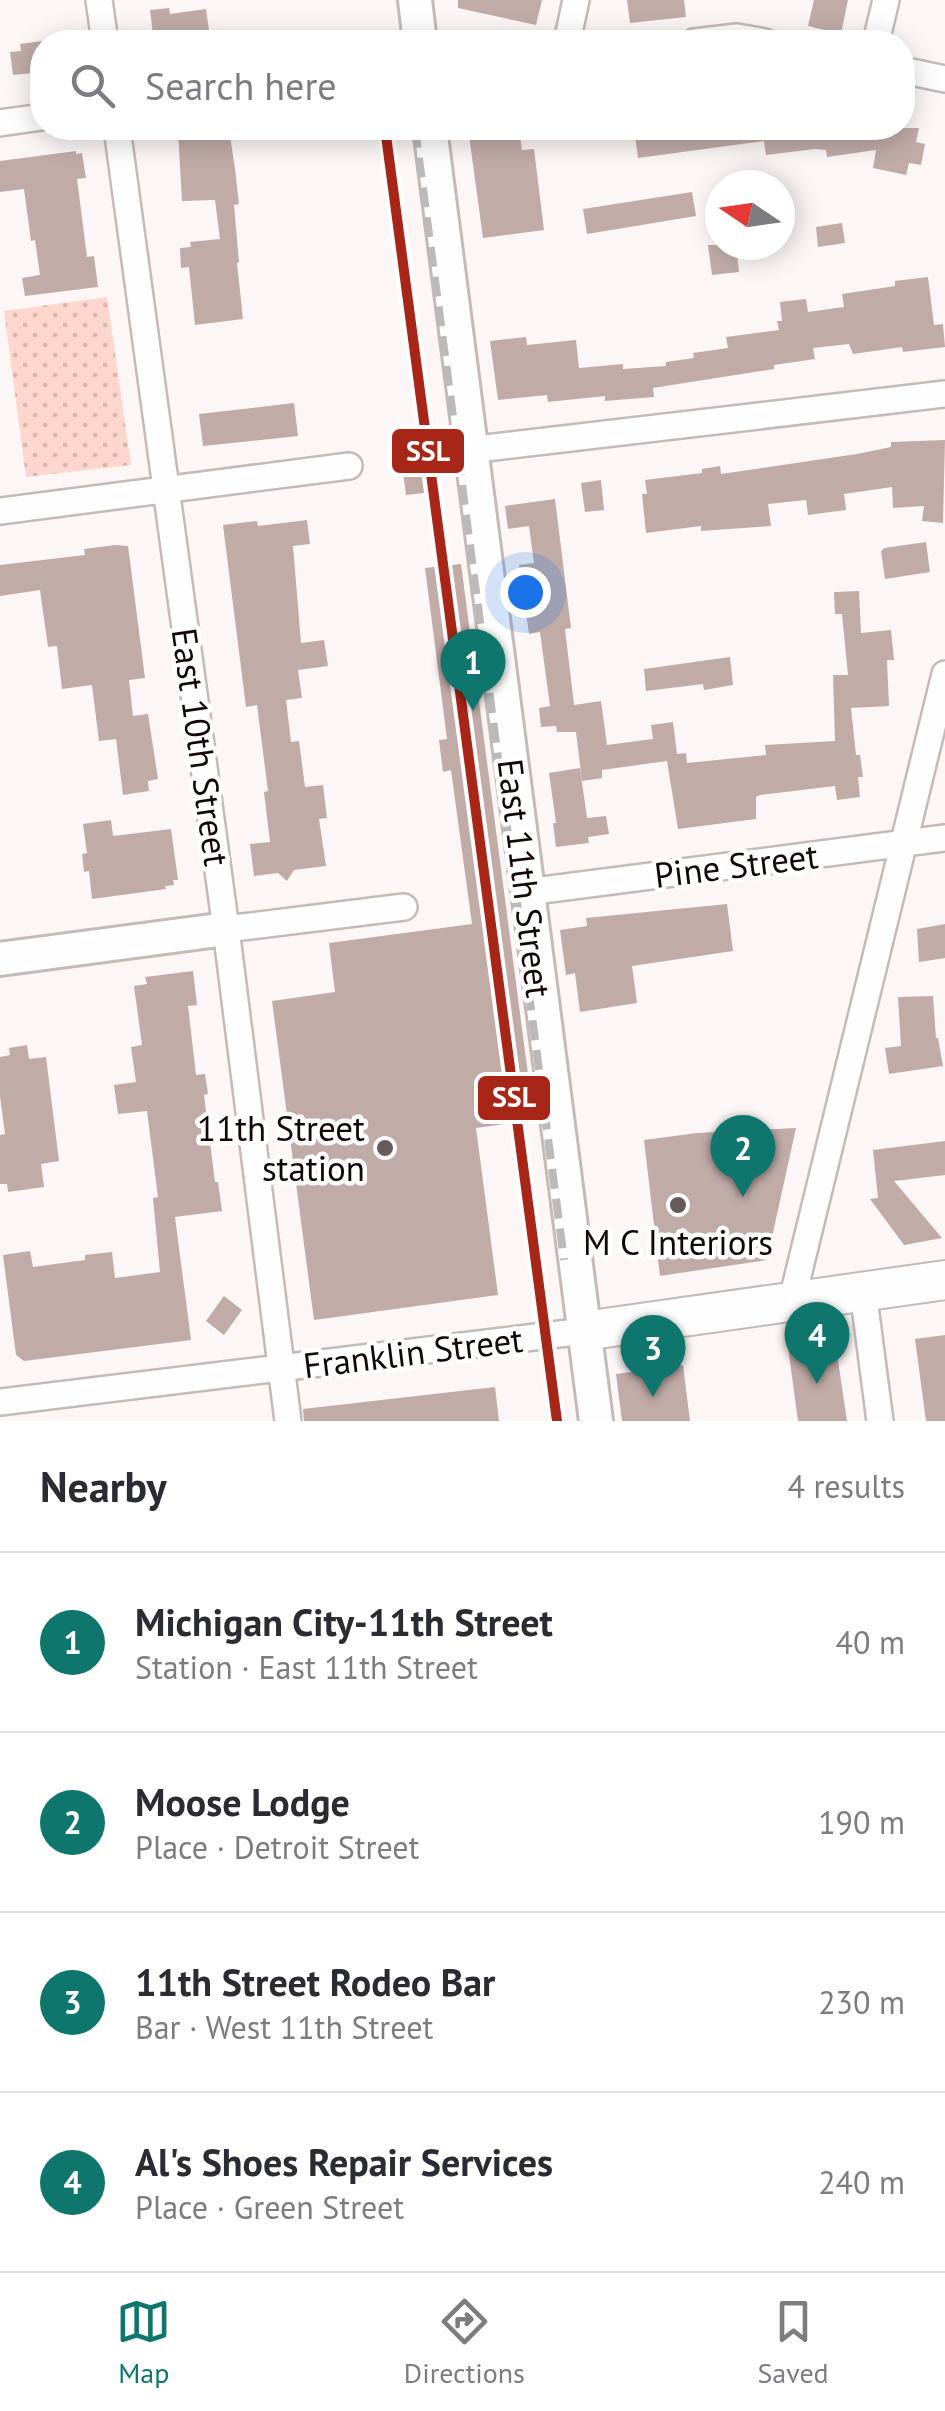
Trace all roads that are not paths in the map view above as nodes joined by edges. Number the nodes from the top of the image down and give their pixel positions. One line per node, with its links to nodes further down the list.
1 (99, 0): 5 (street)
2 (415, 0): 6 (street)
3 (576, 0): 7 (street)
4 (886, 0): 8 (street)
5 (103, 30)
6 (419, 30)
7 (570, 30)
8 (879, 30)
9 (915, 73): 10 (street)
10 (945, 79)
11 (30, 118): 12 (street)
12 (0, 122)
13 (119, 140): 18 (street, East 10th Street)
14 (431, 140): 16 (street, East 11th Street)
15 (945, 394): 16 (street)
16 (469, 450): 23 (street, East 11th Street)
17 (349, 466): 18 (street)
18 (166, 490): 19 (street); 25 (street, East 10th Street)
19 (0, 512)
20 (945, 674): 22 (street)
21 (945, 838): 22 (street, Pine Street)
22 (904, 844): 23 (street, Pine Street); 29 (street)
23 (527, 892): 30 (street, East 11th Street)
24 (404, 907): 25 (street)
25 (226, 930): 26 (street); 31 (street, East 10th Street)
26 (0, 959)
27 (945, 1280): 28 (main road, Franklin Street)
28 (863, 1291): 29 (main road, Franklin Street); 35 (street)
29 (792, 1300): 30 (main road, Franklin Street)
30 (584, 1331): 31 (street, Franklin Street); 34 (street, East 11th Street)
31 (280, 1368): 32 (street, Franklin Street); 33 (street, East 10th Street)
32 (0, 1402)
33 (288, 1421)
34 (596, 1421)
35 (880, 1421)

